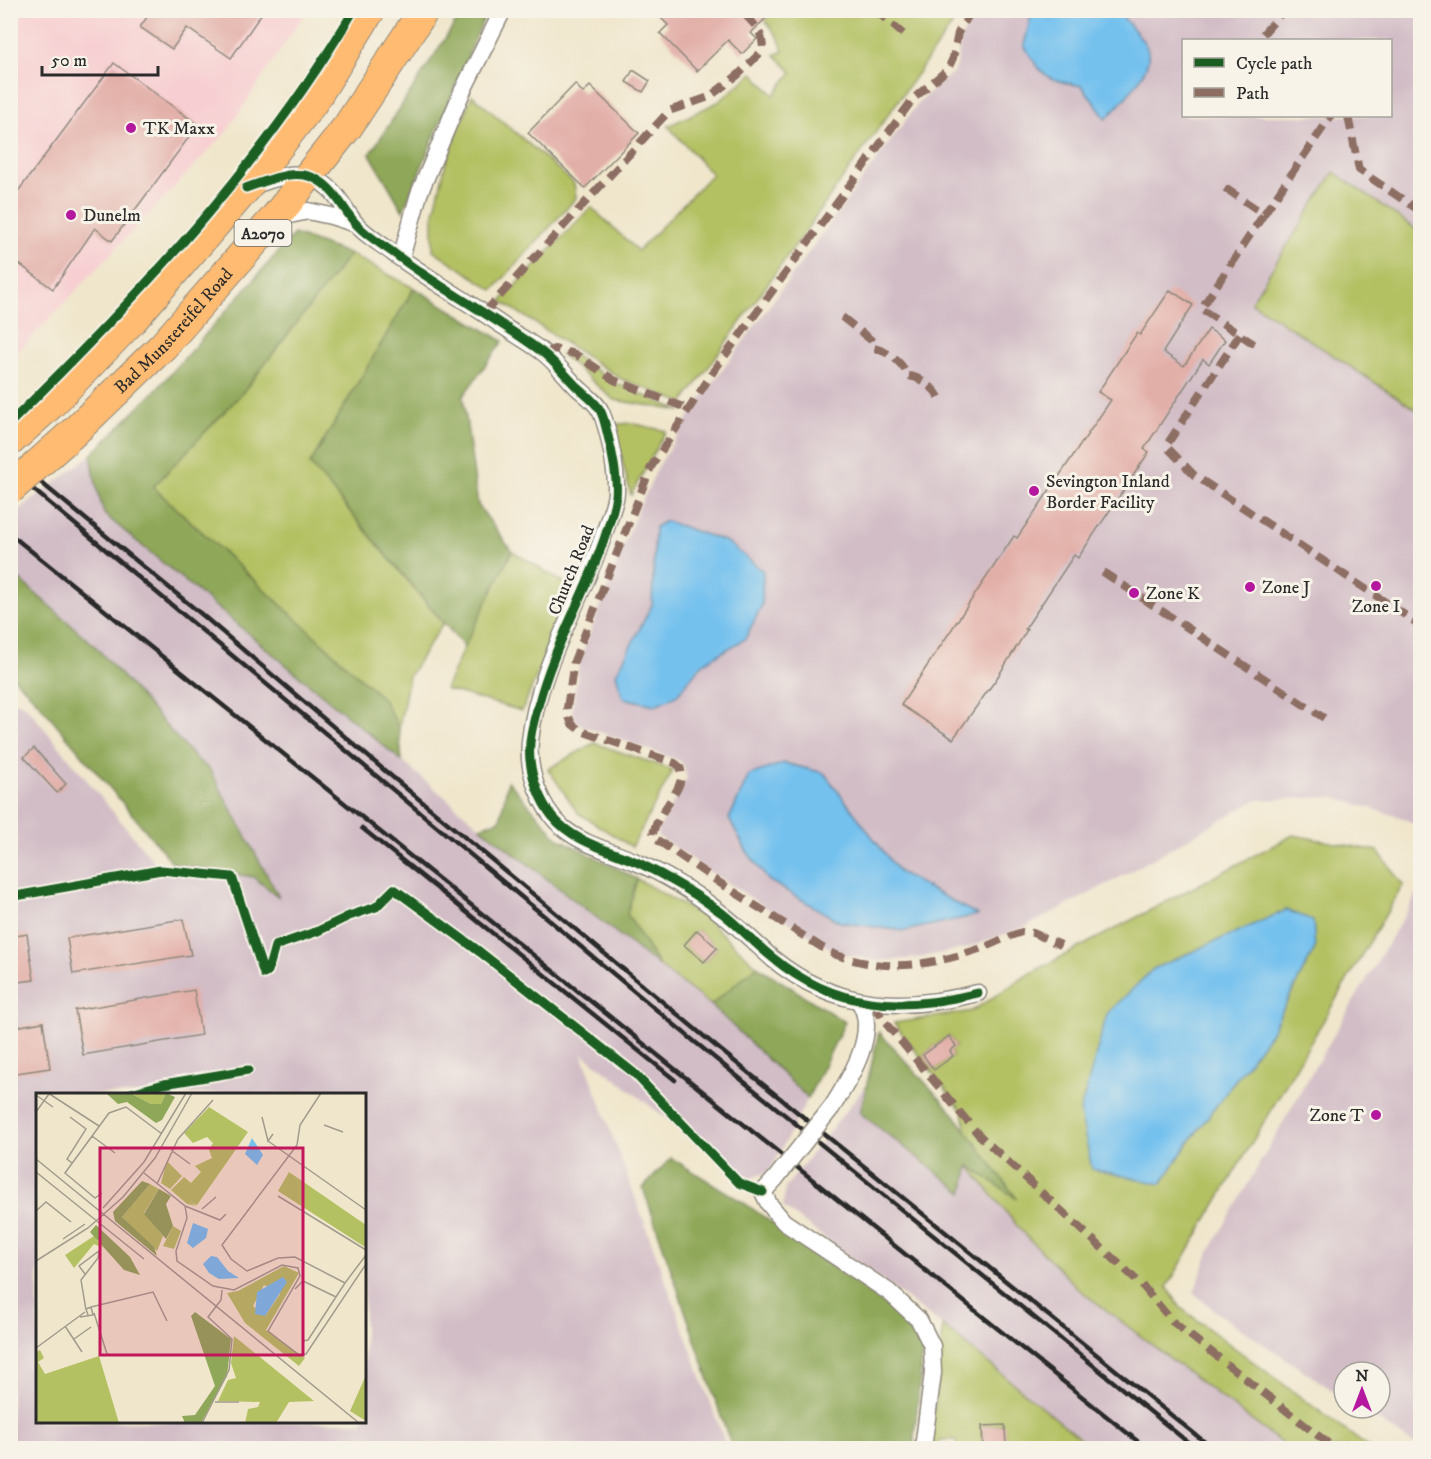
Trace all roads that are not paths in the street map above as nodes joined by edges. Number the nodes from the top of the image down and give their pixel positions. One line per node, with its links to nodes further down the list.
1 (370, 10): 5 (highway, Bad Munstereifel Road / A2070)
2 (424, 10): 4 (highway, Bad Munstereifel Road / A2070)
3 (503, 10): 8 (street)
4 (310, 175): 5 (street); 6 (highway, Bad Munstereifel Road / A2070); 7 (street, Church Road)
5 (246, 188): 9 (highway, Bad Munstereifel Road / A2070)
6 (275, 218): 7 (street, Church Road); 10 (highway, Bad Munstereifel Road / A2070, bridge)
7 (356, 224): 8 (street, Church Road)
8 (400, 258): 12 (street, Church Road)
9 (10, 441)
10 (10, 489)
11 (978, 993): 12 (street, Church Road)
12 (858, 1000): 13 (street, bridge)
13 (923, 1449)

